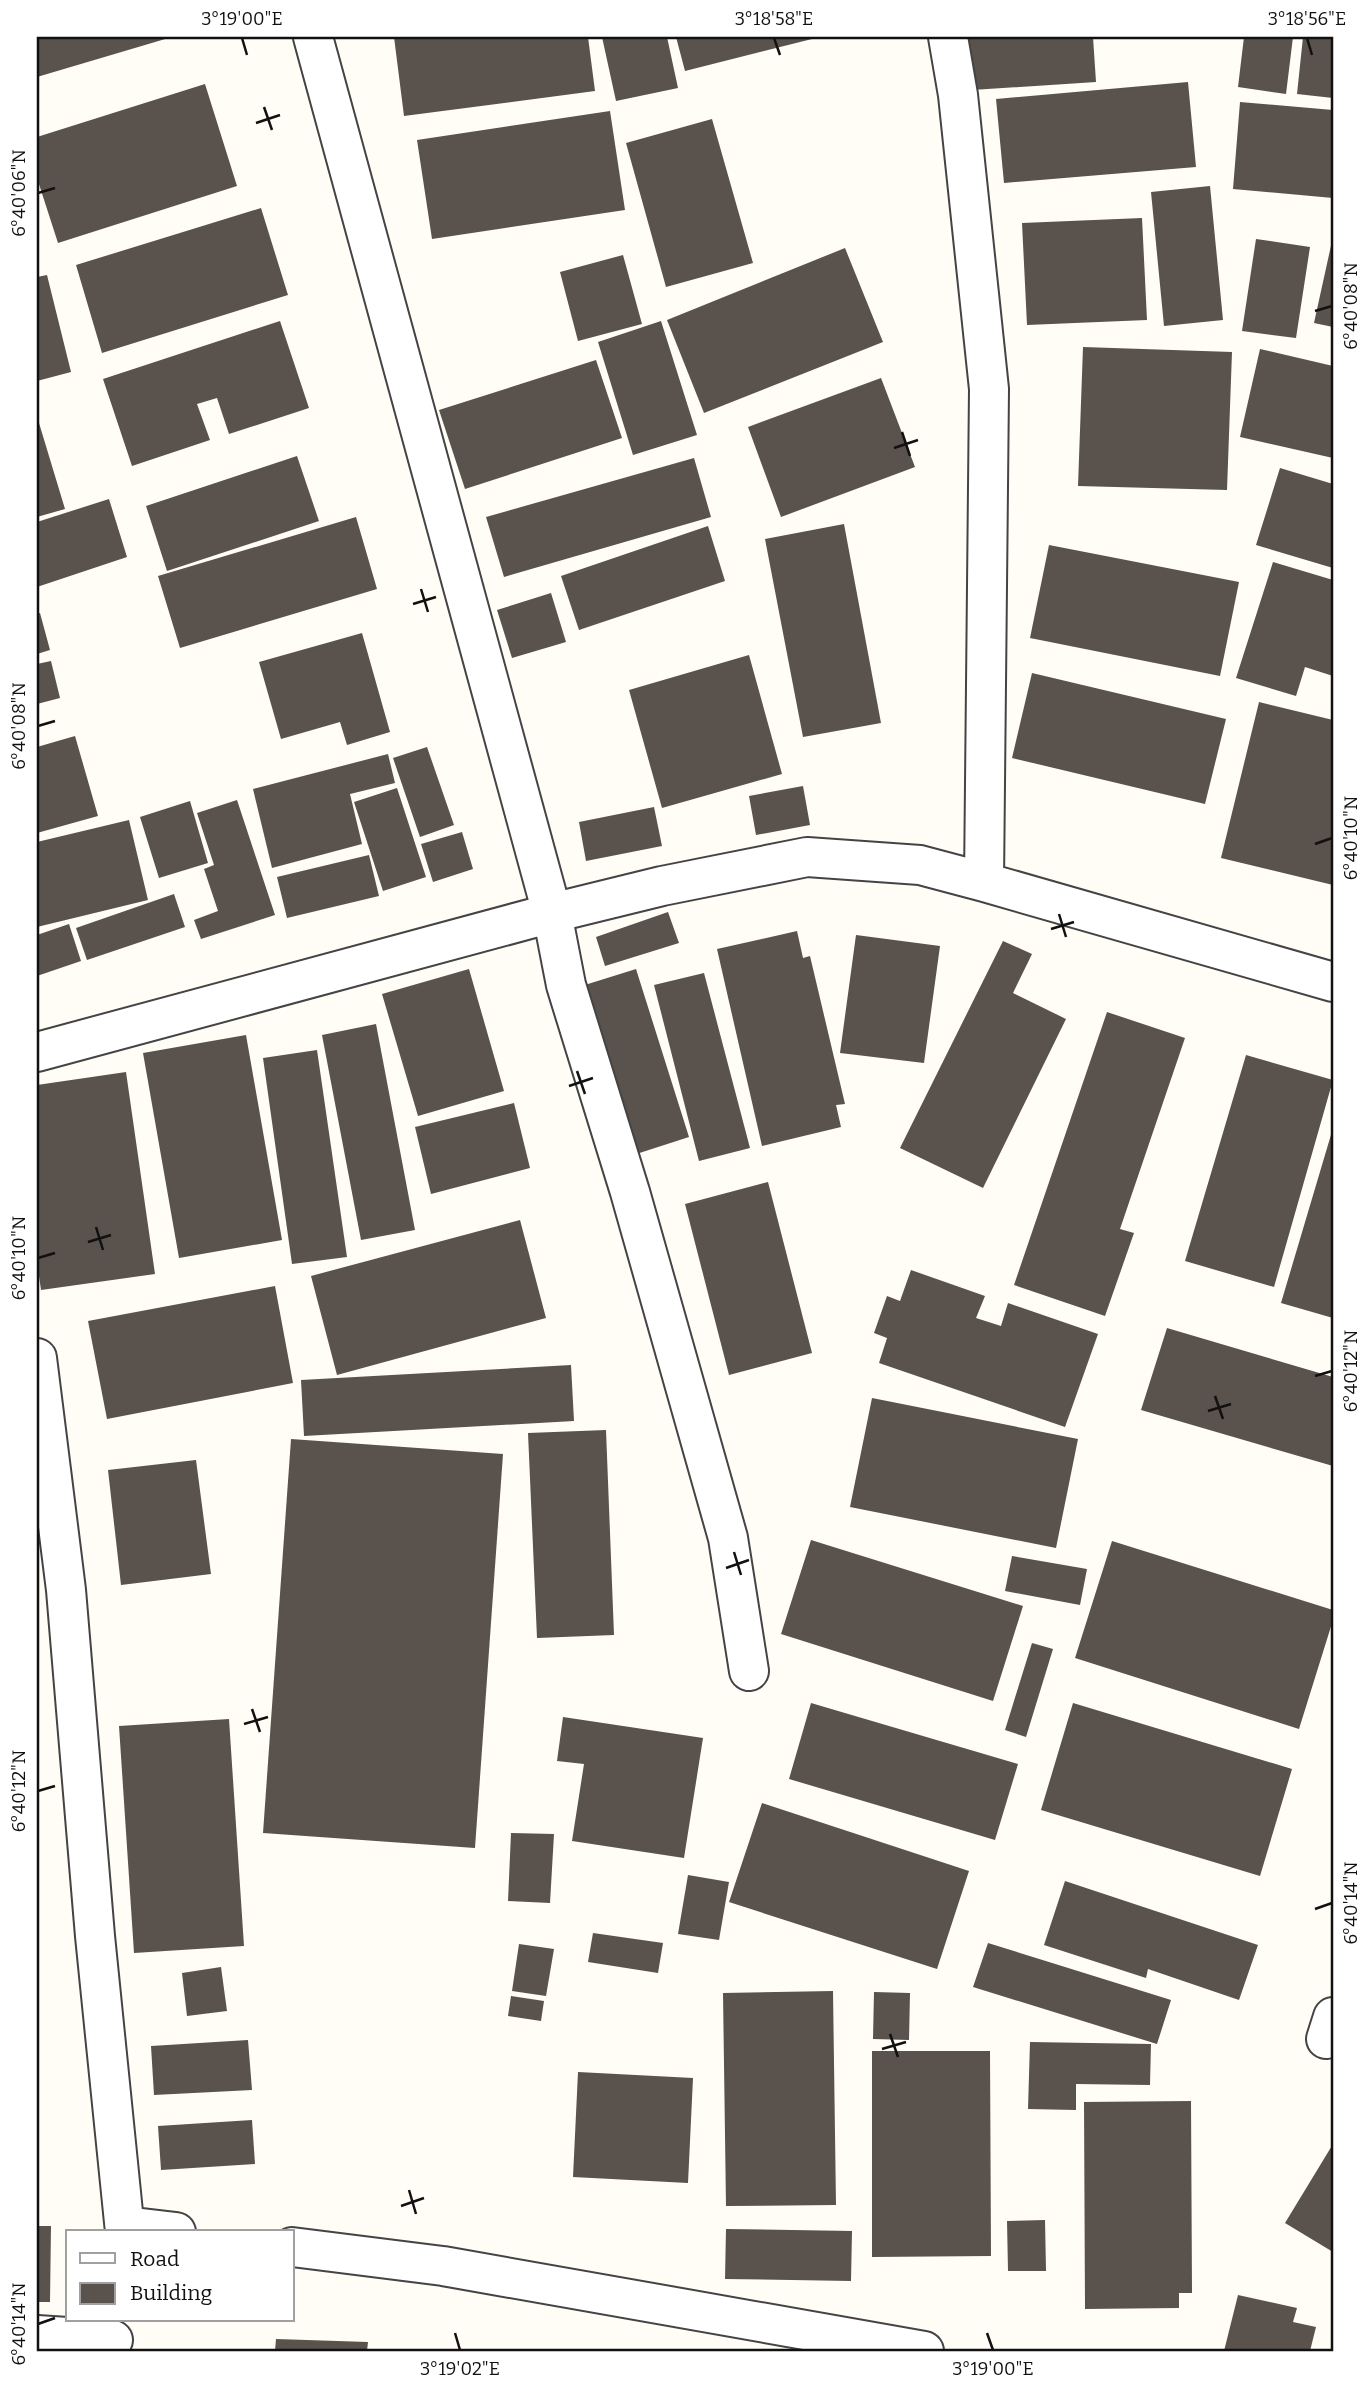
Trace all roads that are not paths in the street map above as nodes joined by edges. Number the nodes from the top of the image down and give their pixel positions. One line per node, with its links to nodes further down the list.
1 (313, 37): 4 (street)
2 (948, 37): 3 (street)
3 (984, 882): 4 (street); 5 (street)
4 (552, 913): 6 (street); 8 (street)
5 (1333, 982)
6 (37, 1052)
7 (37, 1358): 9 (street)
8 (749, 1671)
9 (125, 2229)
10 (294, 2247): 13 (street)
11 (37, 2335): 12 (street)
12 (114, 2337)
13 (924, 2351)

